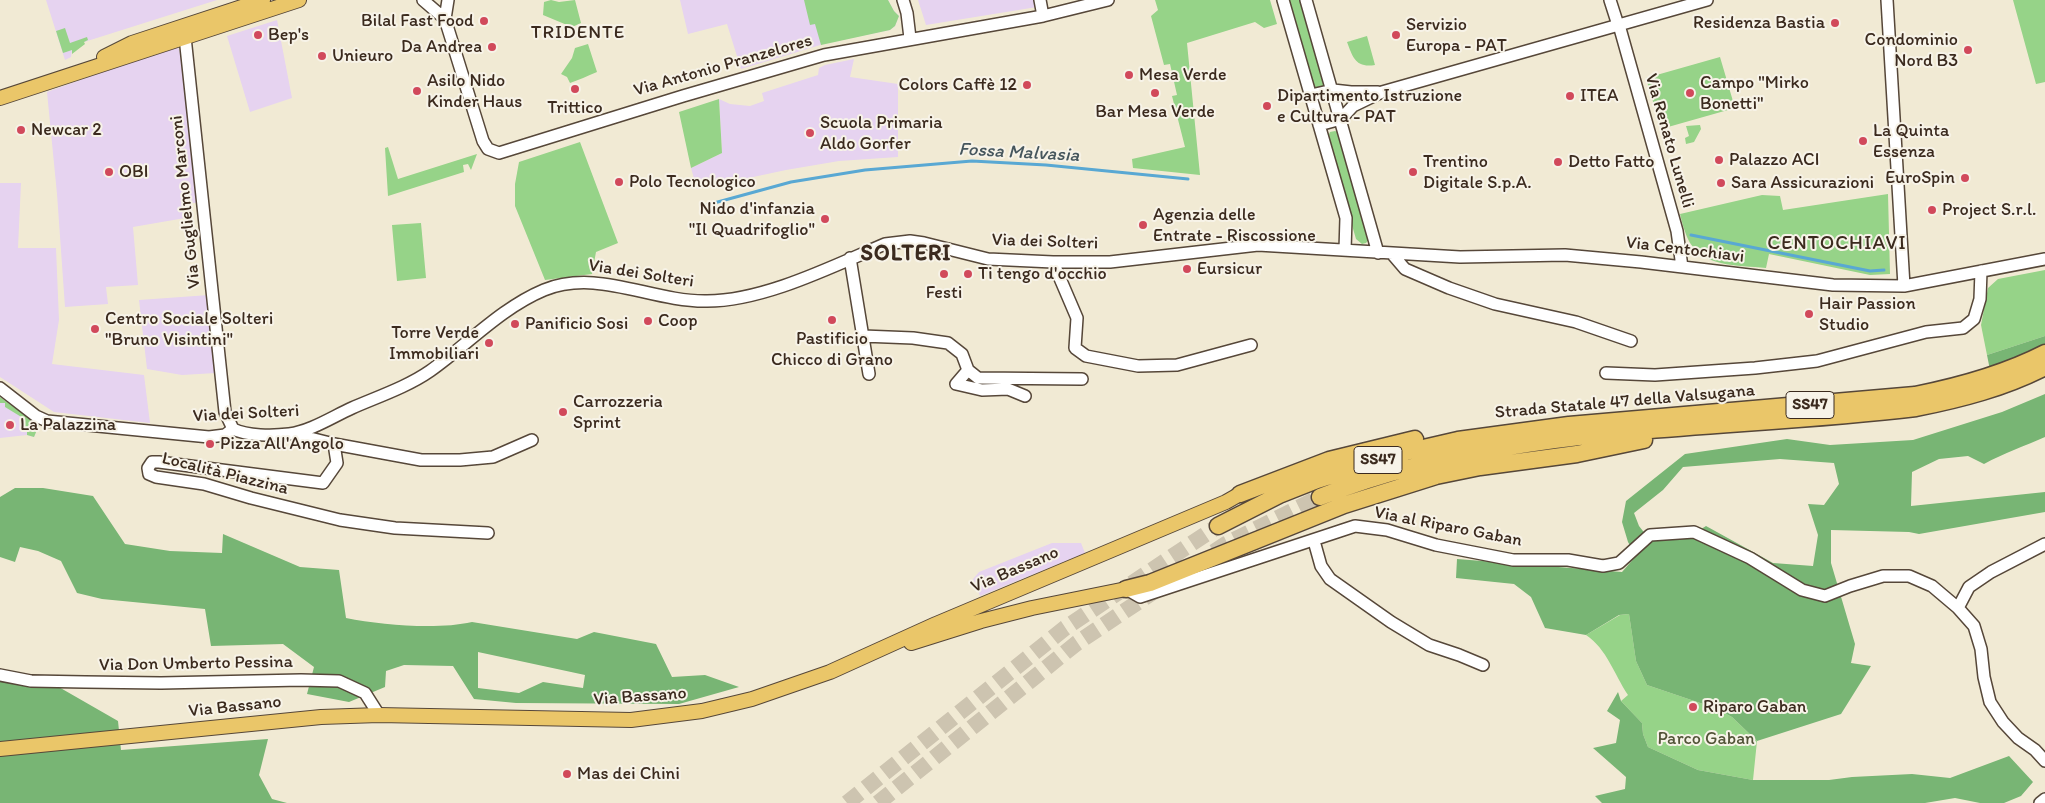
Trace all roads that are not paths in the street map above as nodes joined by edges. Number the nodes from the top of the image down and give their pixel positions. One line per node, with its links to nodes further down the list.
1 (263, 0): 16 (main road)
2 (299, 0): 16 (main road)
3 (423, 0): 14 (street)
4 (448, 0): 14 (street, Via Antonio Pranzelores)
5 (904, 0): 17 (street)
6 (1040, 0): 13 (street)
7 (1108, 0): 13 (street, Via Antonio Pranzelores)
8 (1283, 0): 22 (street)
9 (1306, 0): 20 (street)
10 (1610, 0): 15 (street, Via Renato Lunelli)
11 (1707, 0): 15 (street)
12 (1888, 0): 34 (street)
13 (1043, 16): 17 (street, Via Antonio Pranzelores)
14 (445, 19): 17 (street, Via Antonio Pranzelores)
15 (1618, 25): 21 (street); 32 (street, Via Renato Lunelli)
16 (201, 26): 18 (main road); 19 (main road)
17 (910, 38)
18 (186, 44): 19 (main road); 48 (street, Via Guglielmo Marconi)
19 (66, 77): 23 (main road)
20 (1332, 90): 21 (street); 22 (street); 24 (street)
21 (1382, 92): 24 (street)
22 (1311, 95): 25 (street)
23 (0, 98)
24 (1341, 119): 25 (street); 27 (street)
25 (1319, 125): 26 (street)
26 (1345, 250): 27 (street, Via dei Solteri); 31 (street, Via dei Solteri)
27 (1378, 253): 28 (street, Via Centochiavi)
28 (1393, 255): 32 (street, Via Centochiavi); 36 (street)
29 (850, 258): 31 (street, Via dei Solteri); 35 (street); 49 (street, Via dei Solteri)
30 (2045, 258): 33 (street, Via Centochiavi)
31 (1054, 262): 37 (street)
32 (1682, 267): 34 (street, Via Centochiavi)
33 (1981, 271): 34 (street, Via Centochiavi); 41 (street)
34 (1904, 286)
35 (864, 336): 40 (street); 42 (street)
36 (1631, 341)
37 (1251, 345)
38 (2045, 353): 46 (highway, Strada Statale 47 della Valsugana / SS47)
39 (2045, 367): 47 (highway, Strada Statale 47 della Valsugana / SS47)
40 (968, 370): 43 (street); 45 (street)
41 (1606, 373)
42 (869, 374)
43 (1082, 378)
44 (0, 388): 48 (street, Via dei Solteri)
45 (1024, 396)
46 (1569, 425): 52 (highway); 54 (highway, Strada Statale 47 della Valsugana / SS47)
47 (1705, 426): 53 (highway, Strada Statale 47 della Valsugana / SS47); 58 (highway)
48 (233, 429): 49 (street, Via dei Solteri)
49 (290, 434): 51 (street)
50 (532, 440): 51 (street)
51 (334, 444): 55 (street, Località Piazzina)
52 (1240, 494): 61 (main road, Via Bassano)
53 (1320, 496)
54 (1218, 526)
55 (488, 533)
56 (1314, 541): 58 (street, Via al Riparo Gaban); 59 (street, Via al Riparo Gaban); 60 (street)
57 (2045, 544): 59 (street)
58 (1126, 589): 61 (main road)
59 (1958, 608): 65 (street, Via al Riparo Gaban)
60 (1483, 665)
61 (830, 672): 63 (main road, Via Bassano)
62 (0, 675): 63 (street, Via Don Umberto Pessina)
63 (379, 714): 64 (main road, Via Bassano)
64 (0, 749)
65 (2045, 761)
66 (2045, 799): 67 (street)
67 (2040, 803)

